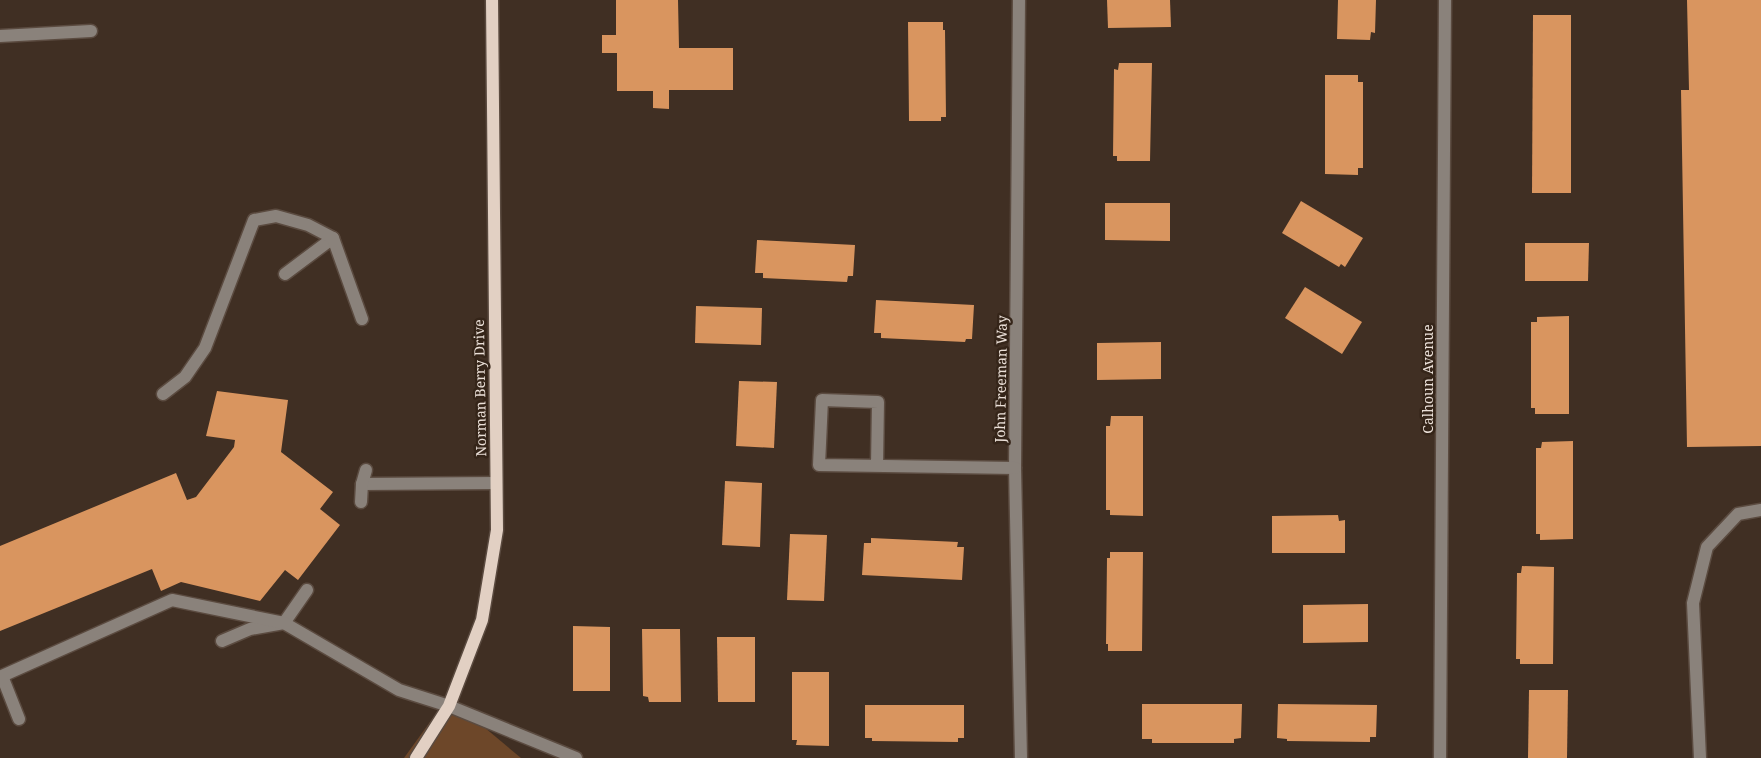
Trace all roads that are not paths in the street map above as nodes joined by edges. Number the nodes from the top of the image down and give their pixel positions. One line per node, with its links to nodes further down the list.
1 (492, 0): 13 (main road, Norman Berry Drive)
2 (1020, 0): 11 (street, John Freeman Way)
3 (1445, 0): 25 (street, Calhoun Avenue)
4 (91, 32): 5 (street)
5 (0, 36)
6 (333, 238): 7 (street); 8 (street); 9 (street)
7 (286, 274)
8 (362, 319)
9 (163, 394)
10 (877, 466): 10 (street); 11 (street)
11 (1015, 468): 24 (street, John Freeman Way)
12 (366, 470): 14 (street)
13 (496, 483): 14 (street); 20 (main road, Norman Berry Drive)
14 (362, 484): 15 (street)
15 (361, 502)
16 (1761, 510): 26 (street)
17 (307, 590): 18 (street)
18 (284, 623): 19 (street); 20 (street); 21 (street)
19 (222, 641)
20 (449, 706): 22 (main road, Norman Berry Drive); 23 (street)
21 (19, 719)
22 (416, 758)
23 (576, 758)
24 (1021, 758)
25 (1440, 758)
26 (1700, 758)

